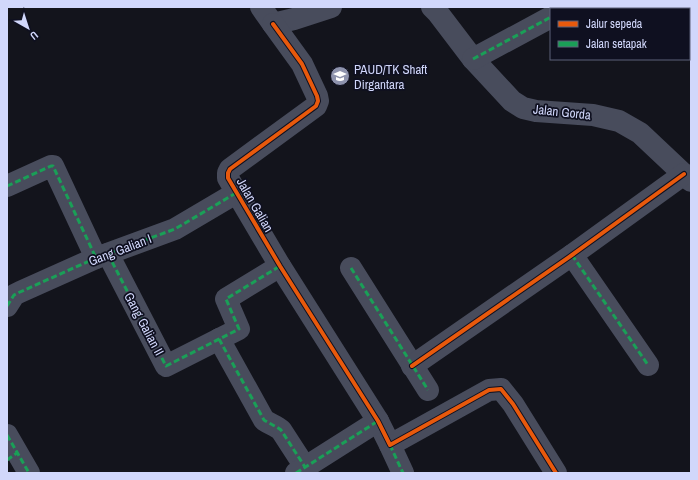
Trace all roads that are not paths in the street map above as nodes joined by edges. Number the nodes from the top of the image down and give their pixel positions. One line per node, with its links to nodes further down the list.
1 (331, 7): 3 (street)
2 (432, 7): 5 (street, Jalan Gorda)
3 (267, 15): 8 (street, Jalan Galian)
4 (550, 18): 5 (street)
5 (473, 58): 6 (street, Jalan Gorda)
6 (688, 177): 9 (street)
7 (7, 186): 10 (street)
8 (236, 193): 10 (street, Gang Galian I); 11 (street, Jalan Galian)
9 (572, 255): 15 (street); 16 (street)
10 (102, 256): 13 (street, Gang Galian I); 14 (street, Gang Galian II)
11 (280, 266): 14 (street, Gang Galian II); 18 (street, Jalan Galian)
12 (351, 268): 16 (street)
13 (7, 306)
14 (219, 339): 21 (street)
15 (648, 365)
16 (412, 366): 17 (street)
17 (428, 390)
18 (378, 421): 19 (street, Jalan Galian); 21 (street)
19 (390, 445): 23 (street, Jalan Galian); 24 (street)
20 (10, 449): 22 (street)
21 (301, 471)
22 (29, 473)
23 (403, 473)
24 (556, 473)

